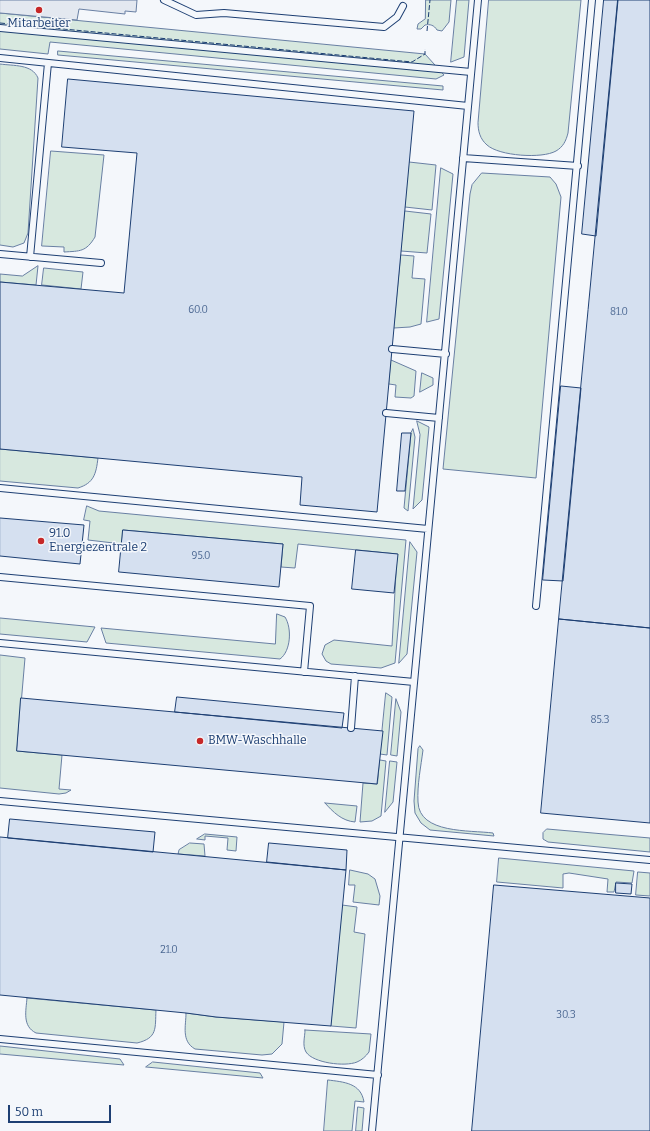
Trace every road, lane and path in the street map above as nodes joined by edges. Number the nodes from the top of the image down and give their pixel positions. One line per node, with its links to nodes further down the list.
1 (164, 0): 2 (lane); 5 (lane)
2 (170, 0)
3 (478, 0): 9 (lane)
4 (592, 0): 12 (lane)
5 (403, 6)
6 (0, 28): 9 (lane)
7 (0, 58): 8 (lane)
8 (48, 63): 10 (lane); 14 (lane)
9 (471, 72): 10 (lane)
10 (468, 106): 11 (lane)
11 (463, 158): 12 (lane); 17 (lane)
12 (578, 166): 23 (lane)
13 (0, 254): 14 (lane)
14 (30, 257): 15 (lane)
15 (100, 263)
16 (392, 349): 17 (lane)
17 (446, 354): 19 (lane)
18 (386, 412): 19 (lane)
19 (439, 418): 21 (lane)
20 (0, 488): 21 (lane)
21 (428, 529): 27 (lane)
22 (0, 577): 25 (lane)
23 (536, 606)
24 (0, 643): 25 (lane)
25 (304, 672): 26 (lane)
26 (356, 676): 27 (lane); 28 (lane)
27 (414, 682): 30 (lane)
28 (351, 728)
29 (0, 801): 30 (lane)
30 (400, 837): 31 (lane); 33 (lane)
31 (650, 860)
32 (0, 1039): 33 (lane)
33 (378, 1075): 34 (lane)
34 (372, 1131)

